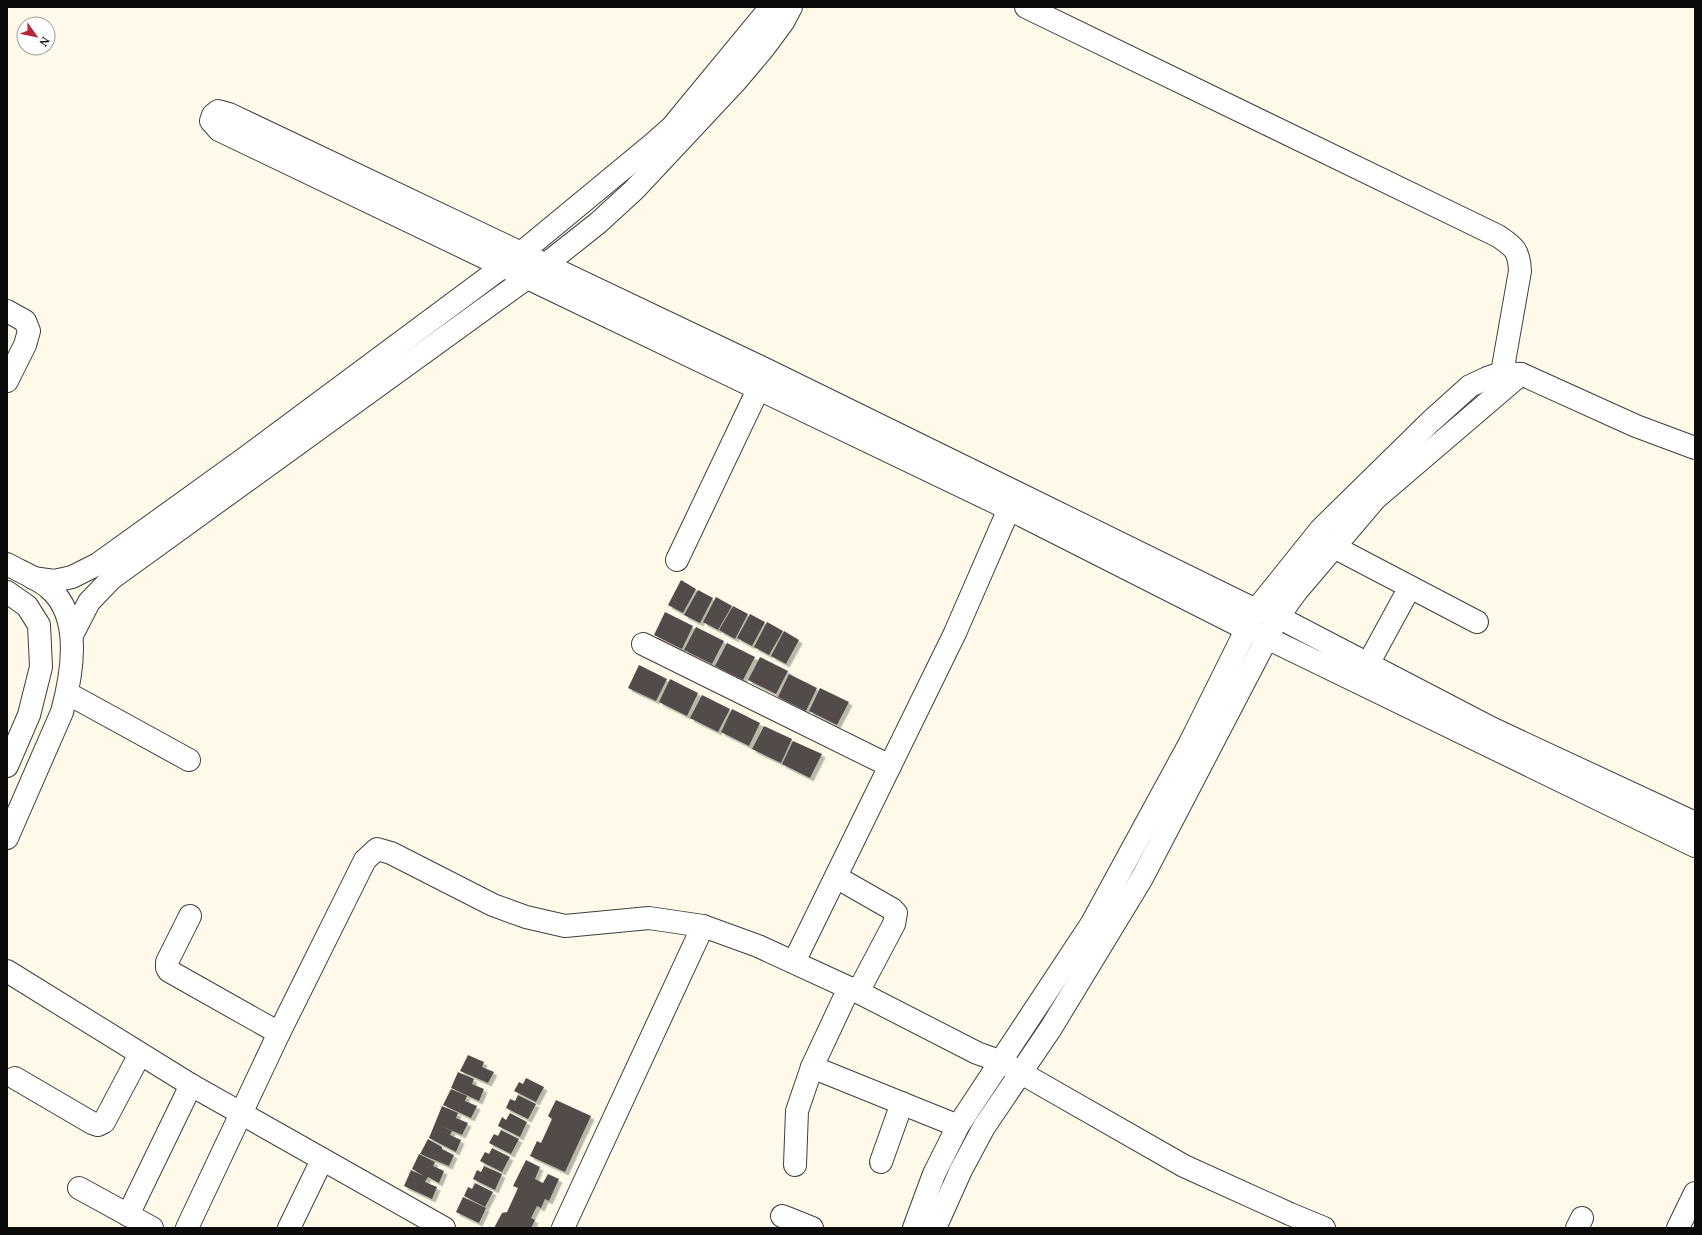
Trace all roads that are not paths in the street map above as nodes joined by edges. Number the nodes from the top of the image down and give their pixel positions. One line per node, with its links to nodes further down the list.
1 (771, 7): 4 (street)
2 (791, 7): 5 (street)
3 (1026, 7): 9 (street)
4 (521, 253): 5 (street); 6 (street); 6 (street)
5 (545, 265): 7 (street); 10 (street)
6 (503, 266): 7 (street); 17 (street)
7 (526, 278): 10 (street); 24 (street)
8 (7, 311): 11 (street)
9 (1512, 374): 12 (street); 14 (street); 20 (street)
10 (762, 379): 13 (street); 15 (street)
11 (7, 381)
12 (1695, 448)
13 (1012, 501): 20 (street); 23 (street); 31 (street)
14 (1334, 547): 18 (street); 21 (street)
15 (677, 560)
16 (7, 564): 17 (street)
17 (33, 578): 24 (street)
18 (1410, 587): 22 (street); 27 (street)
19 (7, 592): 30 (street)
20 (1256, 610): 21 (street); 23 (street)
21 (1278, 617): 25 (street); 27 (street)
22 (1477, 622)
23 (1246, 629): 25 (street); 43 (street)
24 (72, 634): 28 (street)
25 (1267, 638): 34 (street); 46 (street)
26 (643, 644): 31 (street)
27 (1368, 664): 32 (street)
28 (67, 692): 29 (street); 33 (street)
29 (189, 760)
30 (7, 766)
31 (890, 766): 35 (street)
32 (1695, 823)
33 (7, 838)
34 (1695, 846)
35 (836, 877): 38 (street); 40 (street)
36 (190, 916): 41 (street)
37 (703, 926): 38 (street); 41 (street); 62 (street)
38 (794, 962): 40 (street)
39 (7, 971): 42 (street)
40 (854, 990): 43 (street); 44 (street)
41 (280, 1033): 49 (street)
42 (140, 1054): 45 (street); 47 (street)
43 (998, 1066): 46 (street); 50 (street)
44 (812, 1067): 48 (street); 53 (street)
45 (15, 1078)
46 (1018, 1078): 65 (street); 66 (street); 67 (street)
47 (191, 1085): 49 (street); 56 (street)
48 (902, 1103): 50 (street); 52 (street)
49 (241, 1114): 51 (street); 59 (street)
50 (958, 1126): 64 (street)
51 (322, 1160): 60 (street); 61 (street)
52 (881, 1162)
53 (795, 1165)
54 (79, 1188): 56 (street)
55 (1695, 1194): 68 (street)
56 (128, 1215): 58 (street)
57 (782, 1216): 63 (street)
58 (152, 1228)
59 (186, 1228)
60 (290, 1228)
61 (444, 1228)
62 (563, 1228)
63 (812, 1228)
64 (914, 1228)
65 (935, 1228)
66 (1291, 1228)
67 (1324, 1228)
68 (1678, 1228)

